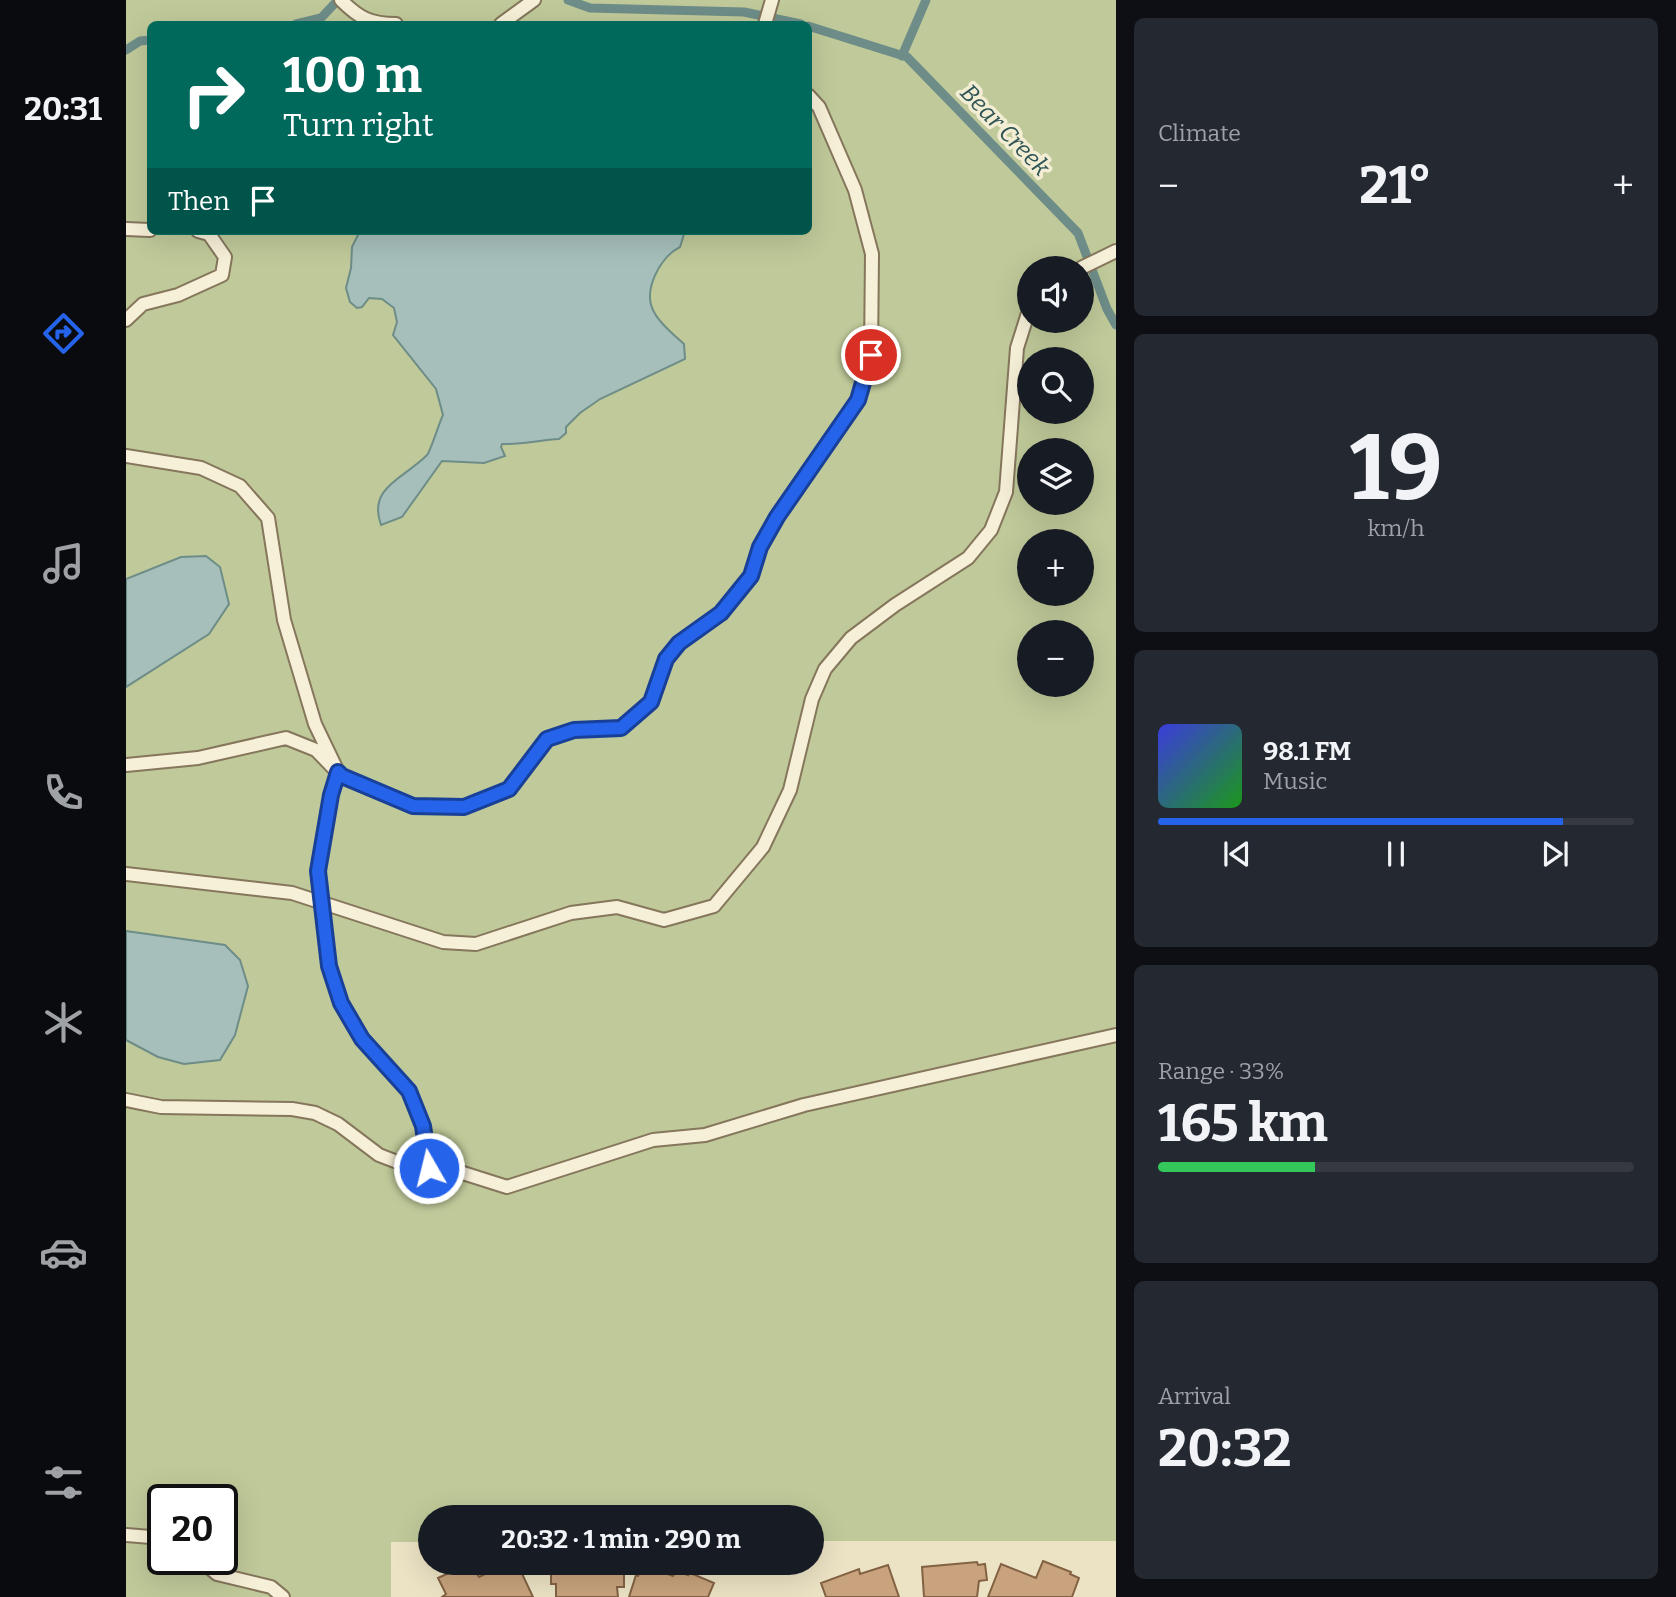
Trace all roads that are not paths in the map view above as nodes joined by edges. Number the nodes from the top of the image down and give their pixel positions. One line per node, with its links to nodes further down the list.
1 (341, 0): 4 (lane)
2 (534, 0): 5 (lane)
3 (772, 0): 6 (lane)
4 (372, 21)
5 (506, 21)
6 (766, 21)
7 (812, 99): 17 (lane)
8 (126, 229): 9 (lane)
9 (147, 230)
10 (210, 235): 13 (lane)
11 (1116, 251): 12 (lane)
12 (1094, 262)
13 (126, 320)
14 (1022, 333): 19 (lane)
15 (126, 456): 17 (lane)
16 (126, 765): 17 (lane)
17 (338, 772): 19 (lane)
18 (126, 874): 19 (lane)
19 (321, 902): 22 (lane)
20 (1116, 1035): 22 (lane)
21 (126, 1100): 22 (lane)
22 (429, 1168)
23 (126, 1535): 24 (lane)
24 (147, 1537)
25 (221, 1575): 26 (lane)
26 (283, 1597)

